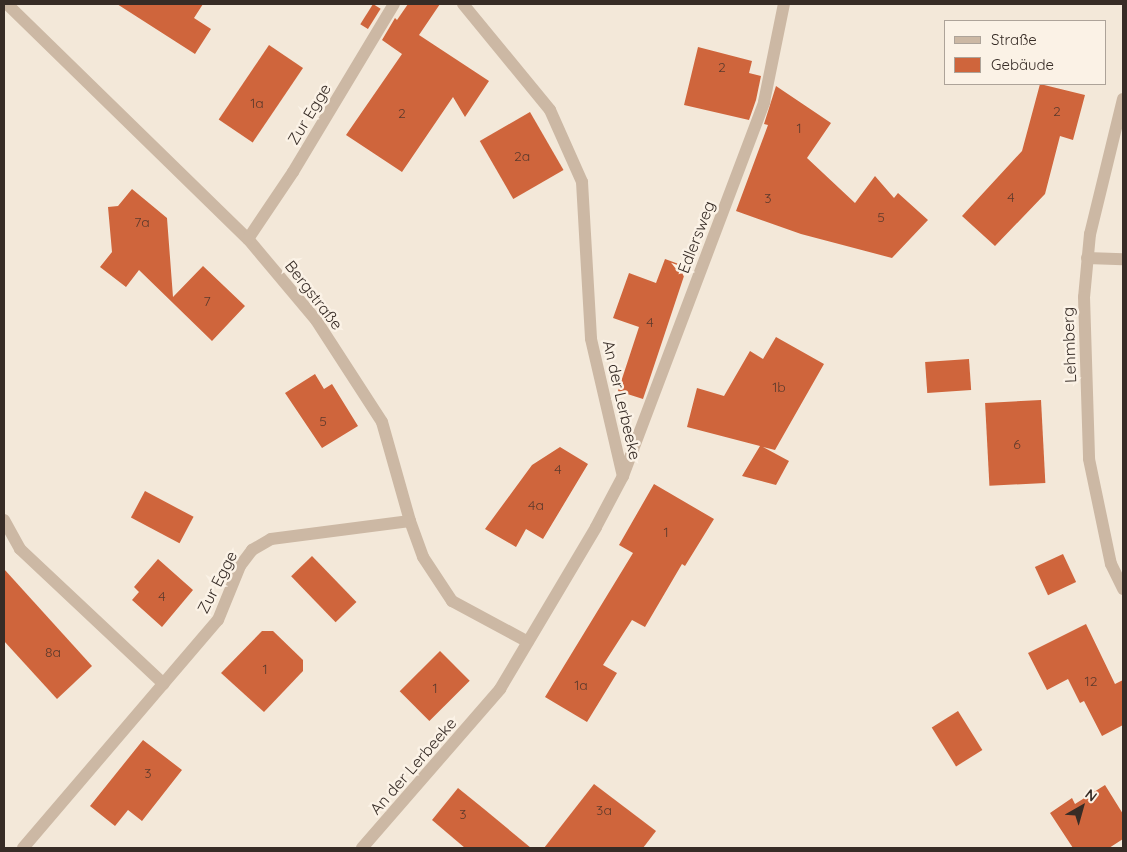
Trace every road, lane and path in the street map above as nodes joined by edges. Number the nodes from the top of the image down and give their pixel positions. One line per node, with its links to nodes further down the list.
1 (7, 4): 6 (street, Bergstraße)
2 (394, 4): 6 (street, Zur Egge)
3 (463, 4): 9 (street, An der Lerbeeke)
4 (784, 4): 9 (street, Edlersweg)
5 (1123, 99): 7 (street, Lehmberg)
6 (248, 240): 11 (street, Bergstraße)
7 (1087, 258): 8 (street); 12 (street, Lehmberg)
8 (1123, 259)
9 (623, 476): 13 (street, An der Lerbeeke)
10 (4, 520): 14 (street)
11 (410, 521): 13 (street, Bergstraße); 14 (street, Zur Egge)
12 (1123, 589)
13 (528, 642): 16 (street, An der Lerbeeke)
14 (164, 684): 15 (street, Zur Egge)
15 (23, 848)
16 (362, 848)

